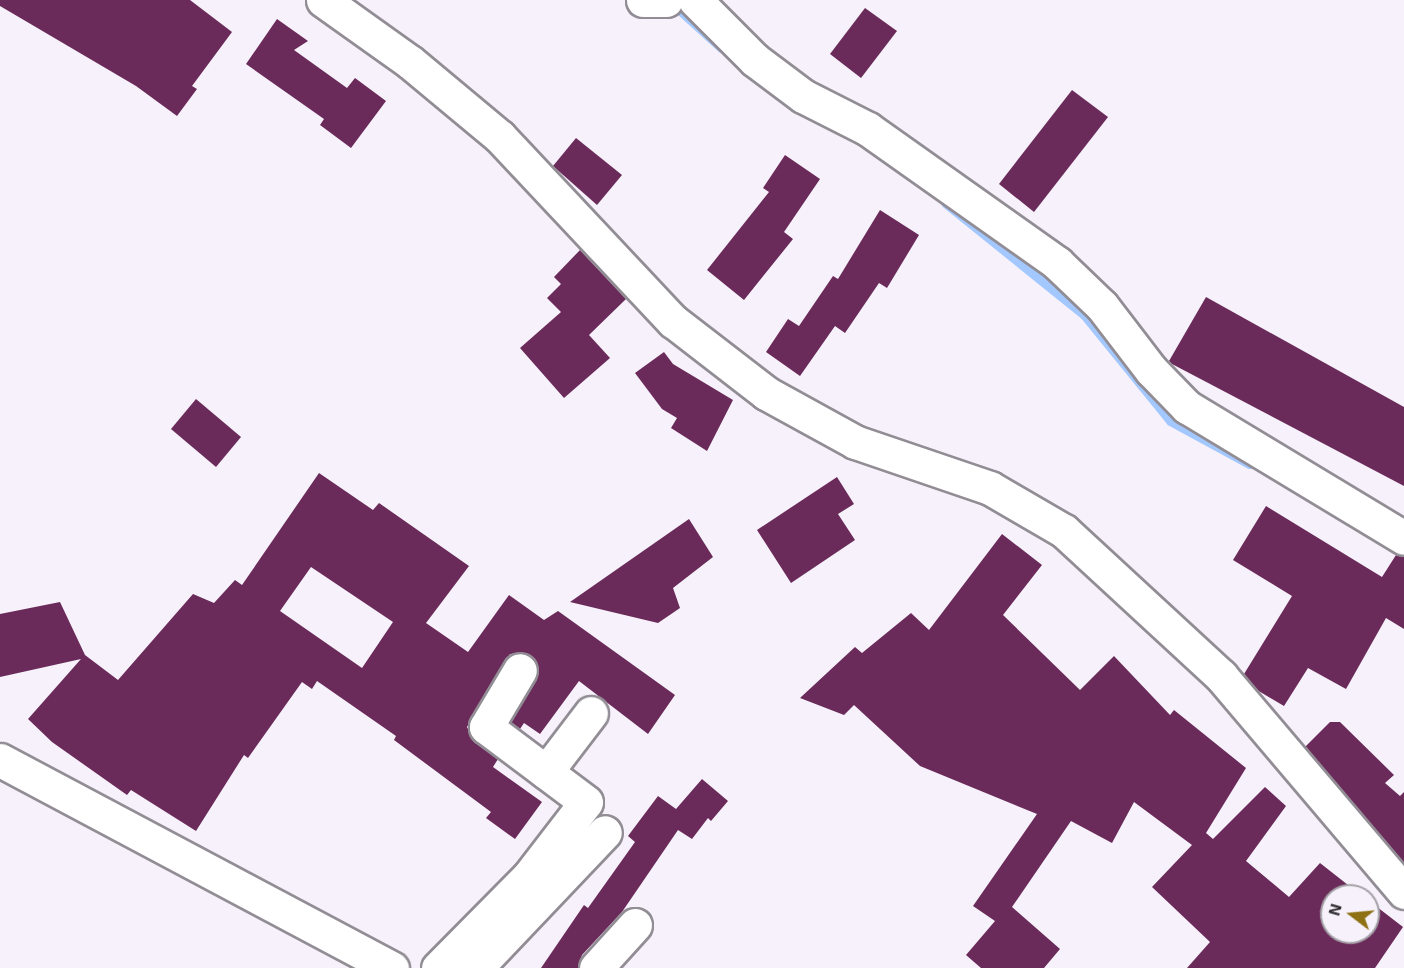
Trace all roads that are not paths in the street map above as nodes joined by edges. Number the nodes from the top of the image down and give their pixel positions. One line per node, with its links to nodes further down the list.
1 (323, 0): 11 (street)
2 (643, 0): 3 (street)
3 (666, 0)
4 (695, 0): 5 (street)
5 (1404, 538)
6 (520, 670): 9 (street)
7 (591, 713): 9 (street)
8 (0, 760): 13 (street)
9 (546, 772): 14 (street)
10 (605, 832): 15 (street)
11 (1404, 892)
12 (635, 925): 16 (street)
13 (392, 968)
14 (438, 968)
15 (476, 968)
16 (596, 968)

